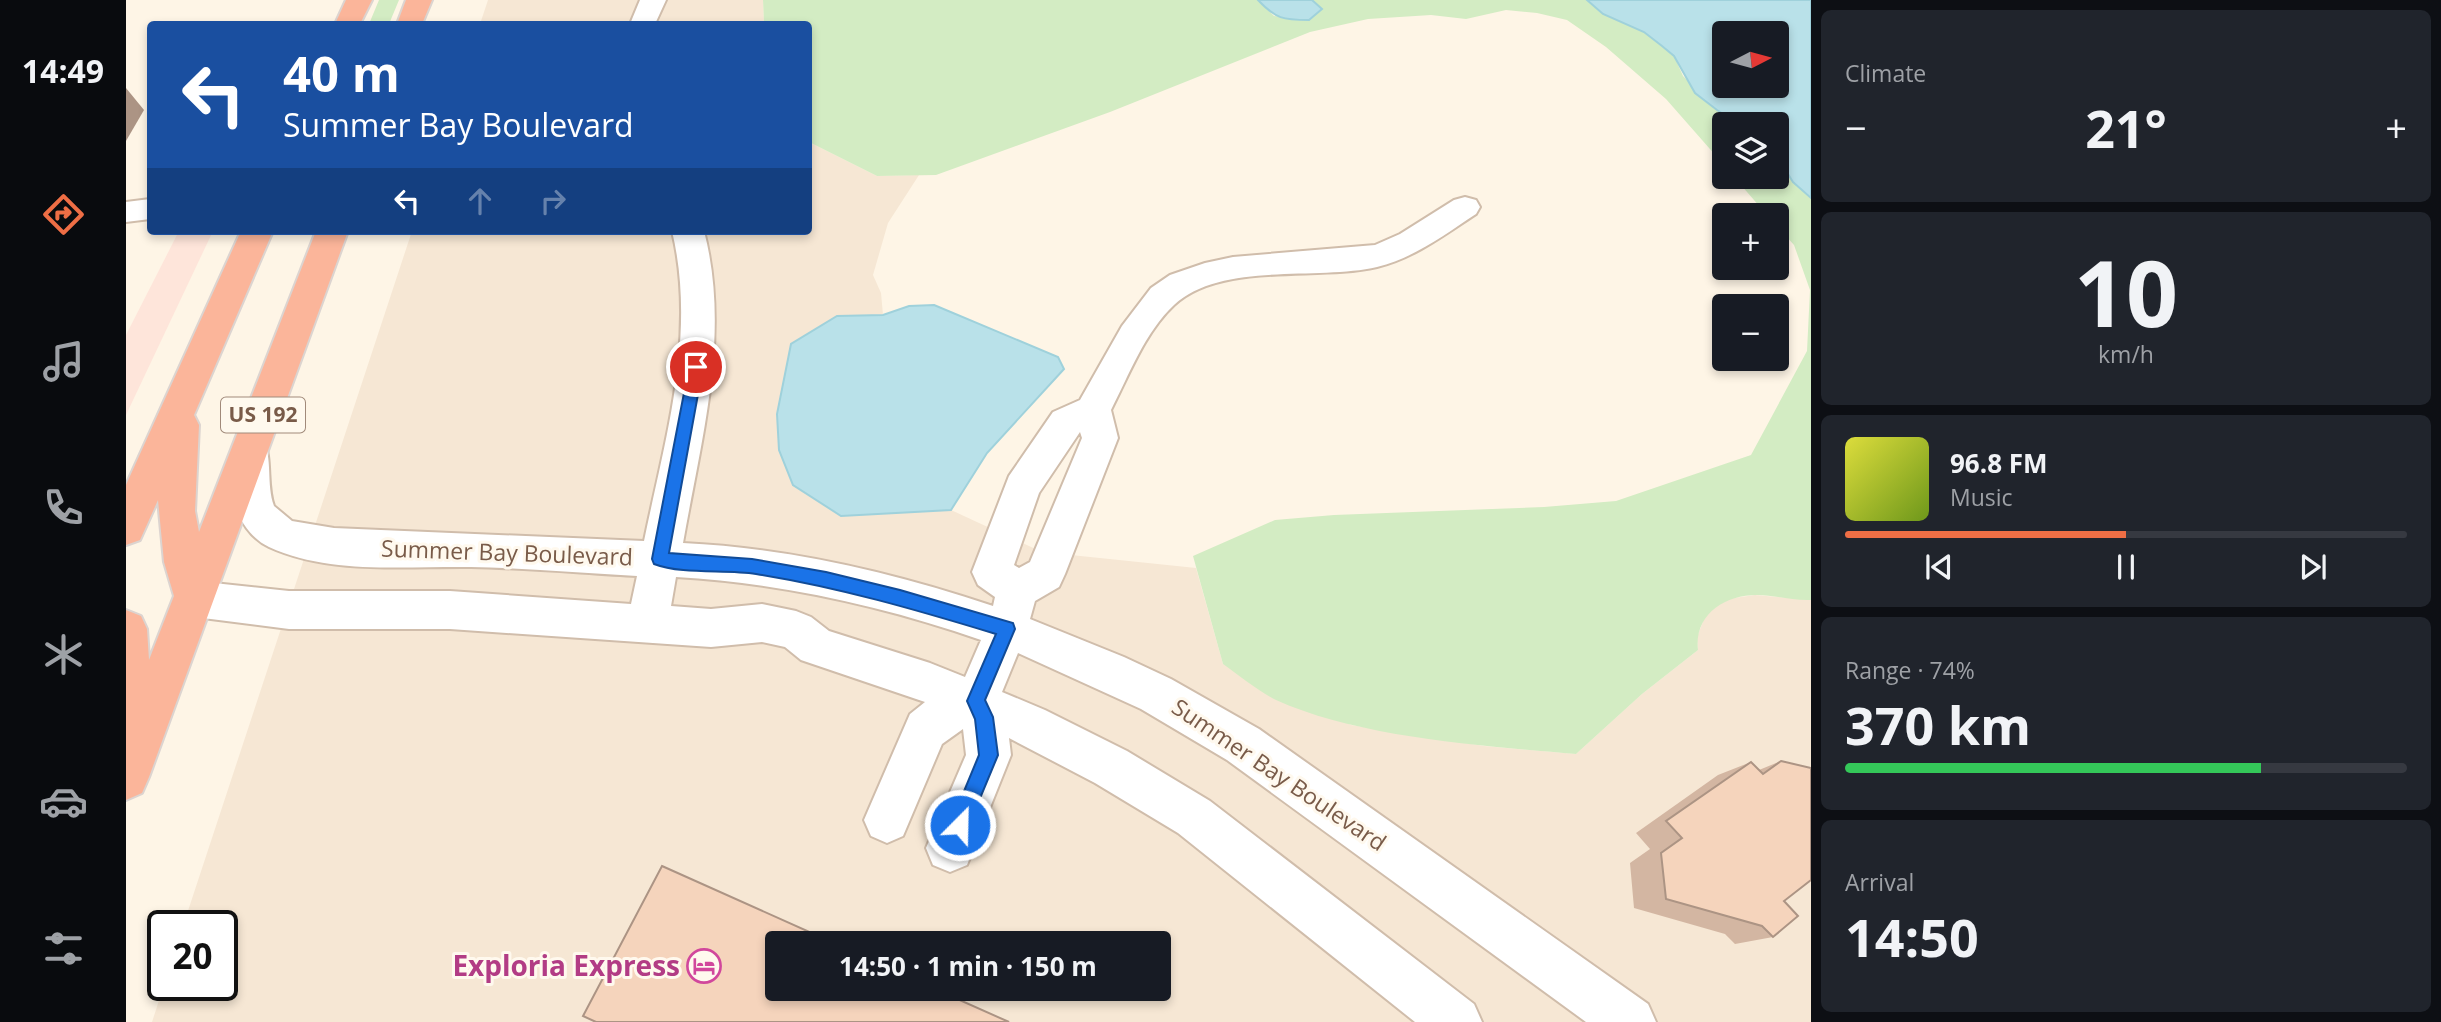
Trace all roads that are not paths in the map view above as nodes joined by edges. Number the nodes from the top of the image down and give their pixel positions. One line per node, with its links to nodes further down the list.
1 (359, 0): 4 (highway)
2 (419, 0): 5 (highway)
3 (653, 0): 6 (street)
4 (349, 21)
5 (411, 21)
6 (644, 21)
7 (1465, 207): 14 (street)
8 (147, 209): 9 (street)
9 (126, 212)
10 (255, 235): 13 (highway, US 192)
11 (331, 235): 15 (highway, US 192)
12 (689, 235): 19 (street)
13 (183, 400): 18 (highway, US 192); 20 (highway)
14 (1093, 410): 16 (street); 17 (street)
15 (250, 450): 19 (street, Summer Bay Boulevard); 20 (highway, US 192)
16 (1026, 482): 17 (street); 21 (street)
17 (1078, 494): 21 (street)
18 (126, 528)
19 (660, 559): 21 (street, Summer Bay Boulevard); 22 (street)
20 (195, 599): 22 (street); 25 (highway, US 192)
21 (1012, 609): 24 (street); 29 (street, Summer Bay Boulevard)
22 (647, 623): 24 (street)
23 (126, 629): 25 (highway)
24 (976, 701): 26 (street); 27 (street); 28 (street)
25 (130, 767)
26 (887, 820)
27 (950, 848)
28 (1456, 1022)
29 (1630, 1022)

